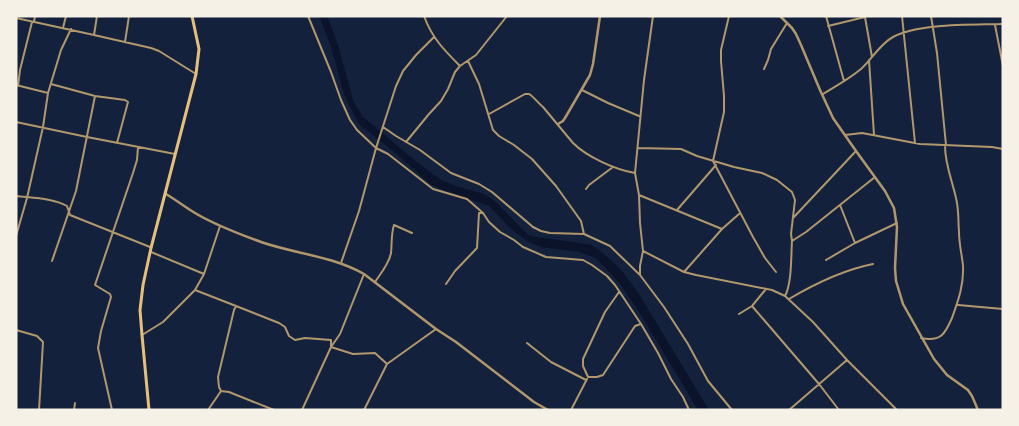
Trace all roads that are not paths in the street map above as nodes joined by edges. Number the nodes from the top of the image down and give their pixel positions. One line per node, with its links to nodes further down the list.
1 (35, 16): 17 (street)
2 (66, 16): 23 (street)
3 (97, 16): 26 (street)
4 (129, 16): 28 (street)
5 (192, 16): 35 (main road)
6 (308, 16): 57 (street)
7 (424, 16): 27 (street)
8 (507, 16): 31 (street)
9 (600, 16): 39 (street)
10 (653, 16): 44 (street)
11 (728, 16): 62 (street)
12 (780, 16): 18 (street)
13 (826, 16): 21 (street)
14 (902, 16): 25 (street)
15 (931, 16): 22 (street)
16 (16, 18): 17 (street)
17 (33, 21): 23 (street); 38 (street)
18 (787, 23): 34 (street); 41 (street)
19 (995, 24): 20 (street); 22 (street); 33 (street)
20 (1003, 24)
21 (828, 26): 29 (street); 36 (street)
22 (933, 27): 25 (street); 55 (street)
23 (63, 28): 24 (street)
24 (71, 30): 26 (street); 37 (street)
25 (904, 33): 29 (street); 54 (street)
26 (94, 35): 28 (street)
27 (434, 37): 32 (street); 48 (street)
28 (125, 42): 35 (street)
29 (872, 57): 30 (street)
30 (869, 60): 36 (street); 50 (street)
31 (468, 61): 32 (street); 43 (street)
32 (460, 66): 52 (street)
33 (1003, 66)
34 (764, 69)
35 (196, 74): 61 (main road)
36 (844, 82): 41 (street)
37 (51, 84): 40 (street); 42 (street)
38 (17, 85): 40 (street)
39 (582, 90): 44 (street); 46 (street)
40 (48, 93): 47 (street)
41 (822, 94): 49 (street)
42 (95, 96): 51 (street); 53 (street)
43 (489, 114): 46 (street); 83 (street)
44 (640, 117): 58 (street)
45 (16, 122): 47 (street)
46 (558, 124): 64 (street)
47 (43, 127): 51 (street); 71 (street)
48 (383, 127): 52 (street); 57 (street)
49 (845, 135): 50 (street); 60 (street)
50 (874, 135): 54 (street)
51 (87, 137): 53 (street); 74 (street)
52 (406, 142): 83 (street)
53 (118, 143): 56 (street)
54 (915, 143): 55 (street)
55 (945, 146): 59 (street); 105 (street)
56 (138, 147): 61 (street); 81 (street)
57 (376, 148): 75 (street); 91 (street)
58 (638, 148): 62 (street); 65 (street)
59 (1003, 149)
60 (856, 151): 66 (street); 77 (street)
61 (175, 154): 68 (main road)
62 (713, 161): 63 (street); 77 (street)
63 (716, 165): 73 (street); 76 (street)
64 (613, 166): 65 (street); 67 (street)
65 (635, 173): 69 (street)
66 (875, 177): 72 (street); 78 (street)
67 (586, 189)
68 (166, 194): 79 (street); 87 (main road)
69 (639, 195): 73 (street); 88 (street)
70 (16, 196): 71 (street)
71 (27, 198): 74 (street); 84 (street)
72 (840, 205): 85 (street); 86 (street)
73 (677, 210): 80 (street)
74 (68, 211): 81 (street); 90 (street)
75 (482, 213): 99 (street); 102 (street)
76 (740, 214): 80 (street); 94 (street)
77 (793, 218): 85 (street)
78 (897, 223): 86 (street); 114 (street)
79 (220, 226): 91 (street); 95 (street)
80 (722, 229): 93 (street)
81 (114, 233): 87 (street); 126 (street)
82 (412, 233): 98 (street)
83 (584, 234): 97 (street)
84 (16, 236)
85 (792, 240): 103 (street)
86 (855, 243): 89 (street)
87 (151, 250): 95 (street); 113 (main road)
88 (643, 251): 93 (street); 97 (street)
89 (826, 260)
90 (52, 261)
91 (341, 263): 96 (street)
92 (873, 264): 104 (street)
93 (684, 272): 100 (street)
94 (776, 272)
95 (204, 274): 101 (street)
96 (364, 274): 98 (street); 116 (street)
97 (640, 275): 135 (street)
98 (375, 282): 111 (street)
99 (446, 284)
100 (766, 289): 103 (street); 107 (street)
101 (195, 290): 106 (street); 113 (street)
102 (619, 292): 110 (street); 119 (street)
103 (785, 296): 104 (street)
104 (789, 299): 117 (street)
105 (957, 305): 108 (street); 114 (street)
106 (236, 306): 116 (street); 122 (street)
107 (752, 306): 109 (street); 121 (street)
108 (1003, 309)
109 (739, 314)
110 (641, 324): 119 (street); 134 (street)
111 (436, 329): 118 (street); 132 (street)
112 (16, 330): 124 (street)
113 (142, 335): 127 (main road)
114 (922, 338): 139 (street)
115 (527, 343): 120 (street)
116 (331, 347): 118 (street); 130 (street)
117 (847, 360): 121 (street); 138 (street)
118 (387, 364): 131 (street)
119 (588, 377): 120 (street)
120 (586, 380): 133 (street)
121 (820, 384): 136 (street); 137 (street)
122 (221, 391): 128 (street); 129 (street)
123 (75, 403): 125 (street)
124 (39, 410)
125 (74, 410)
126 (112, 410)
127 (149, 410)
128 (208, 410)
129 (274, 410)
130 (302, 410)
131 (364, 410)
132 (548, 410)
133 (570, 410)
134 (689, 410)
135 (732, 410)
136 (789, 410)
137 (839, 410)
138 (897, 410)
139 (978, 410)

